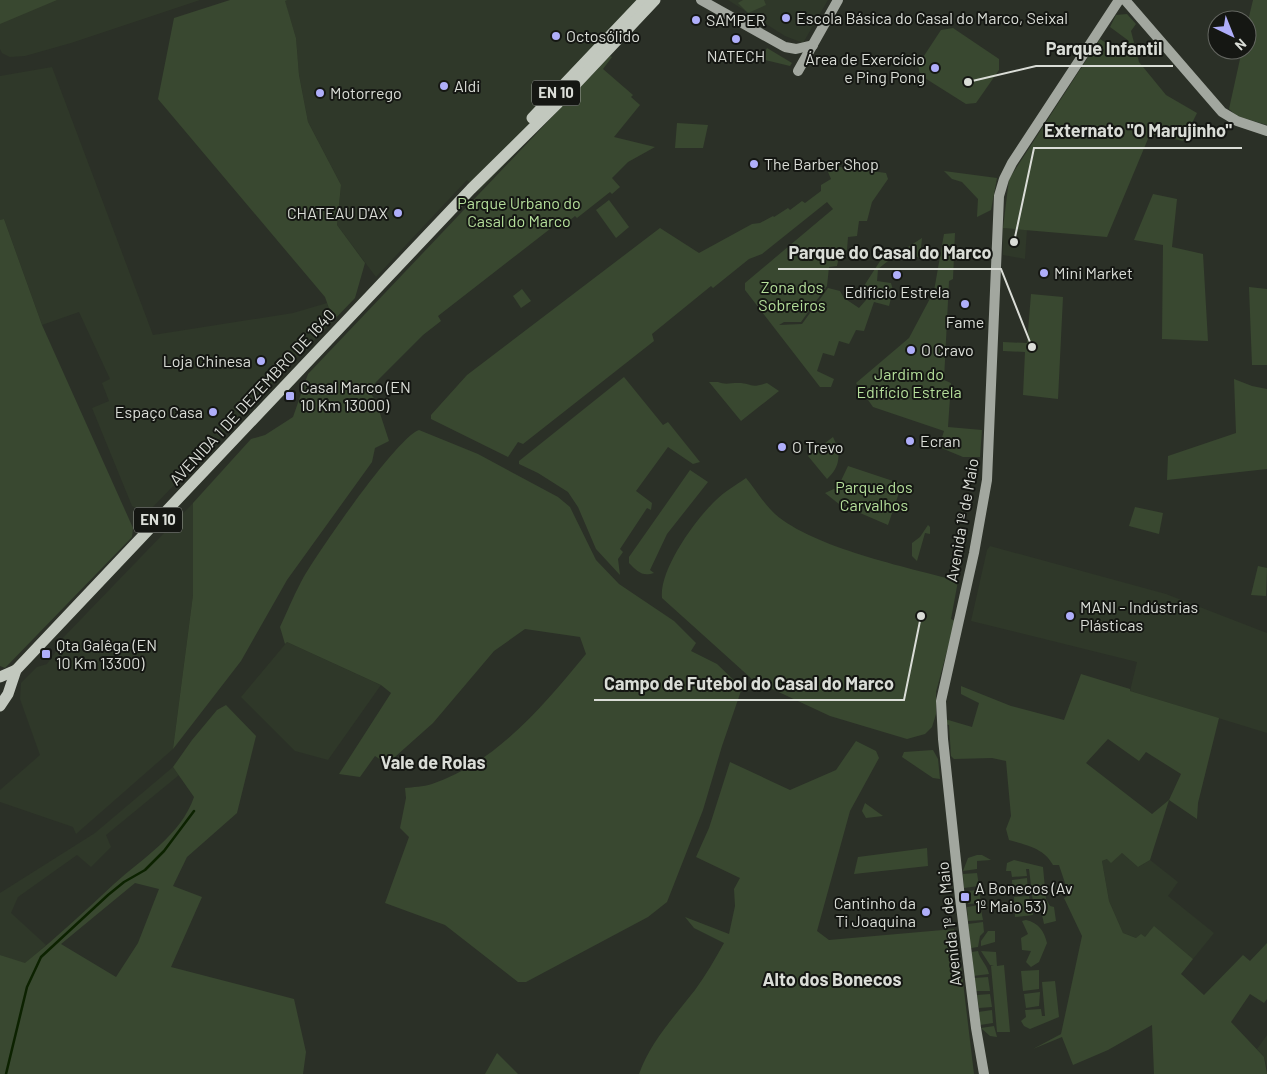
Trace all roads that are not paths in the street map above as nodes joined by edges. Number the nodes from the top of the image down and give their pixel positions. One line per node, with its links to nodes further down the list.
1 (659, 0): 6 (street)
2 (838, 0): 7 (street)
3 (1119, 0): 14 (street, Avenida 1º de Maio)
4 (1125, 0): 9 (street)
5 (705, 1): 8 (street)
6 (649, 3): 10 (main road, AVENIDA 1 DE DEZEMBRO DE 1640 / EN 10)
7 (813, 44): 8 (street); 8 (street)
8 (785, 46)
9 (1267, 132)
10 (16, 670): 11 (main road, AVENIDA 1 DE DEZEMBRO DE 1640); 12 (main road, AVENIDA 1 DE DEZEMBRO DE 1640)
11 (0, 678): 12 (main road)
12 (9, 691): 13 (main road, AVENIDA 1 DE DEZEMBRO DE 1640)
13 (0, 706)
14 (984, 1074)

